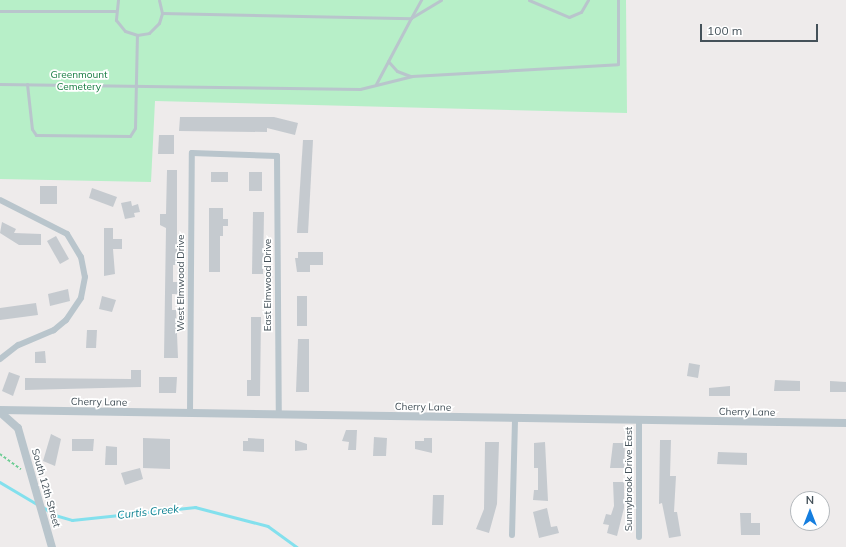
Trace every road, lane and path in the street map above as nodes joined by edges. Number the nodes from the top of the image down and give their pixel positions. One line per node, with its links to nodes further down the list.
1 (118, 0): 9 (lane)
2 (159, 0): 10 (lane)
3 (421, 0): 11 (lane)
4 (441, 0): 11 (lane)
5 (529, 0): 6 (lane)
6 (588, 0)
7 (618, 0): 14 (lane)
8 (0, 11): 9 (lane)
9 (115, 11): 12 (lane)
10 (162, 13): 11 (lane); 12 (lane)
11 (411, 18): 13 (lane)
12 (137, 36): 17 (lane)
13 (388, 61): 14 (lane); 18 (lane)
14 (412, 76): 18 (lane)
15 (0, 84): 16 (lane)
16 (27, 84): 17 (lane); 17 (lane)
17 (137, 84): 18 (lane)
18 (376, 84)
19 (192, 153): 23 (street, West Elmwood Drive); 24 (street, East Elmwood Drive)
20 (0, 200): 21 (street)
21 (0, 359)
22 (0, 411): 23 (street, Cherry Lane); 28 (street, Cherry Lane)
23 (190, 413): 24 (street, Cherry Lane)
24 (279, 414): 25 (street, Cherry Lane)
25 (515, 418): 26 (street, Cherry Lane); 29 (street)
26 (639, 420): 27 (street, Cherry Lane); 30 (street, Sunnybrook Drive East)
27 (846, 424)
28 (21, 435): 31 (street, South 12th Street)
29 (512, 535)
30 (639, 537)
31 (52, 547)

